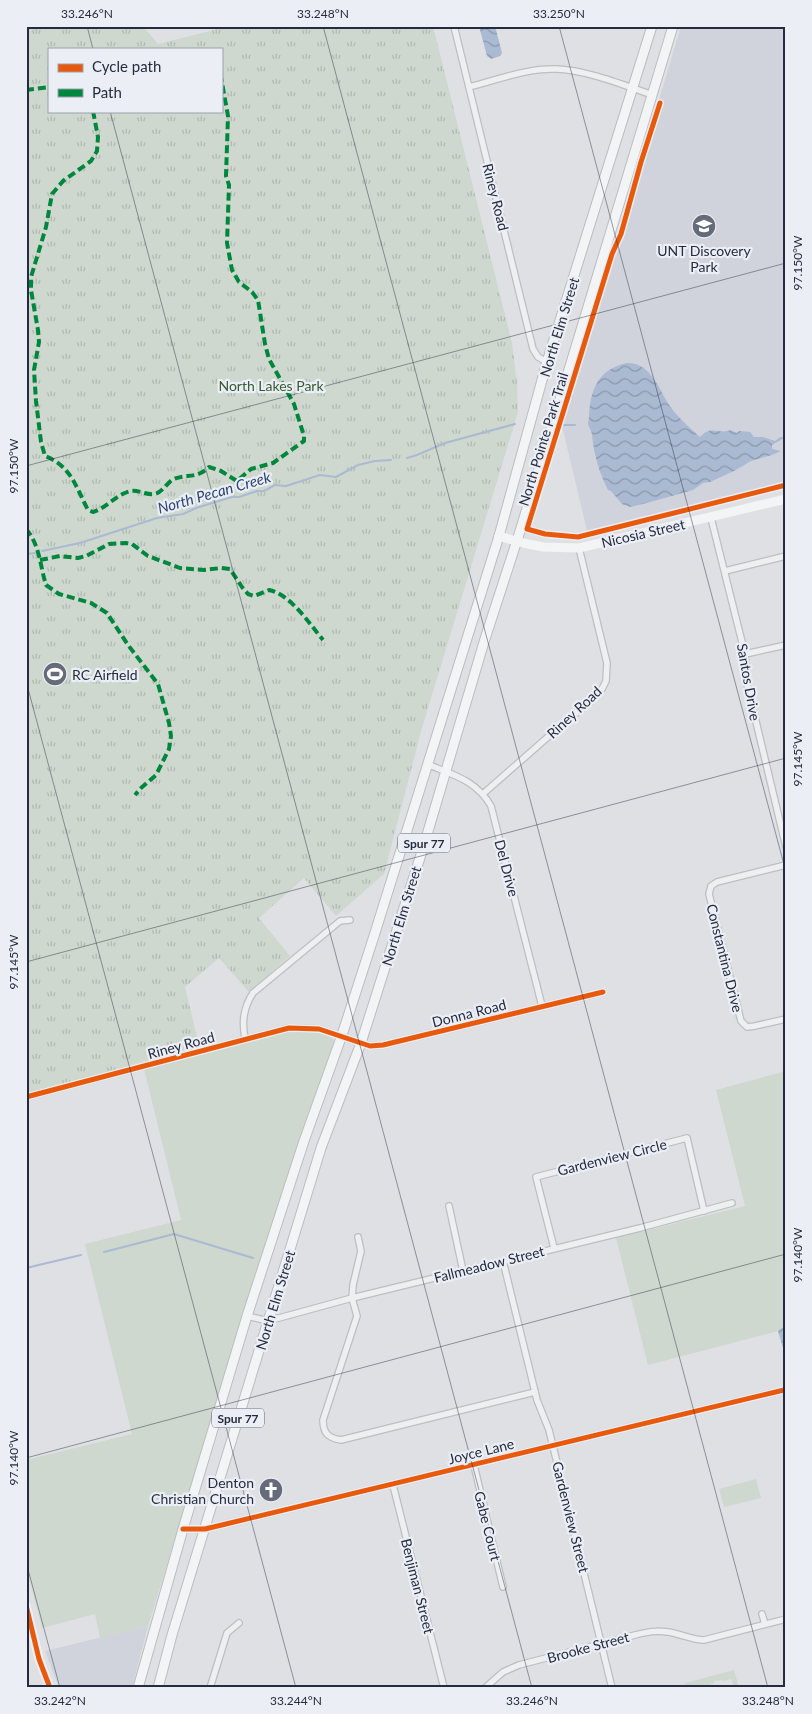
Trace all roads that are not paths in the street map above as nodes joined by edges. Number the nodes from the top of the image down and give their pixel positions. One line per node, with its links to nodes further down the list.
1 (454, 26): 4 (street, Riney Road)
2 (652, 26): 5 (main road, North Elm Street / Spur 77)
3 (673, 26): 6 (main road, North Elm Street / Spur 77)
4 (469, 87): 5 (street); 7 (street, Riney Road)
5 (633, 88): 6 (street); 7 (main road, North Elm Street / Spur 77)
6 (653, 95): 11 (main road, North Elm Street / Spur 77)
7 (547, 362): 10 (main road, North Elm Street / Spur 77)
8 (786, 499): 9 (main road, Nicosia Street)
9 (711, 518): 12 (main road, Nicosia Street); 14 (street, Santos Drive)
10 (499, 536): 11 (main road, Nicosia Street); 17 (main road, North Elm Street / Spur 77)
11 (516, 541): 12 (main road, Nicosia Street); 18 (main road, North Elm Street / Spur 77)
12 (579, 548): 19 (street, Riney Road)
13 (786, 556): 14 (street)
14 (726, 571): 16 (street, Santos Drive)
15 (786, 645): 16 (street)
16 (745, 654): 20 (street, Santos Drive)
17 (427, 764): 18 (street); 26 (main road, North Elm Street / Spur 77)
18 (446, 772): 19 (street); 28 (main road, North Elm Street / Spur 77)
19 (484, 793): 24 (street, Del Drive)
20 (786, 847)
21 (786, 865): 25 (street, Constantina Drive)
22 (350, 920): 27 (street)
23 (603, 992): 24 (street, Donna Road)
24 (542, 1006): 28 (street, Donna Road)
25 (786, 1019)
26 (342, 1035): 27 (street, Riney Road); 28 (street, Donna Road); 38 (main road, North Elm Street / Spur 77)
27 (245, 1039): 29 (street, Riney Road)
28 (361, 1043): 39 (main road, North Elm Street / Spur 77)
29 (26, 1097)
30 (732, 1203): 32 (street, Fallmeadow Street)
31 (449, 1206): 36 (street)
32 (704, 1211): 34 (street, Fallmeadow Street); 34 (street, Gardenview Circle)
33 (358, 1237): 37 (street)
34 (554, 1248): 35 (street, Fallmeadow Street)
35 (503, 1261): 36 (street, Fallmeadow Street); 41 (street, Gardenview Street)
36 (463, 1270): 37 (street, Fallmeadow Street)
37 (352, 1298): 39 (street, Fallmeadow Street); 41 (street)
38 (247, 1316): 39 (street, Fallmeadow Street); 45 (main road, North Elm Street / Spur 77)
39 (268, 1321): 46 (main road, North Elm Street / Spur 77)
40 (784, 1390): 42 (street, Joyce Lane)
41 (535, 1392): 42 (street, Gardenview Street)
42 (554, 1446): 43 (street, Joyce Lane); 53 (street, Gardenview Street)
43 (474, 1465): 44 (street, Joyce Lane); 47 (street, Gabe Court)
44 (393, 1485): 46 (street, Joyce Lane); 58 (street, Benjiman Street)
45 (183, 1529): 46 (street, Joyce Lane); 55 (main road, North Elm Street / Spur 77)
46 (205, 1529): 56 (main road, North Elm Street / Spur 77)
47 (503, 1587)
48 (26, 1605): 54 (main road)
49 (762, 1614): 52 (street)
50 (786, 1619): 52 (street, Brooke Street)
51 (239, 1623): 57 (street)
52 (765, 1624): 53 (street, Brooke Street)
53 (602, 1644): 59 (street, Brooke Street); 60 (street, Gardenview Street)
54 (50, 1688)
55 (138, 1688)
56 (158, 1688)
57 (210, 1688)
58 (444, 1688)
59 (485, 1688)
60 (612, 1688)

